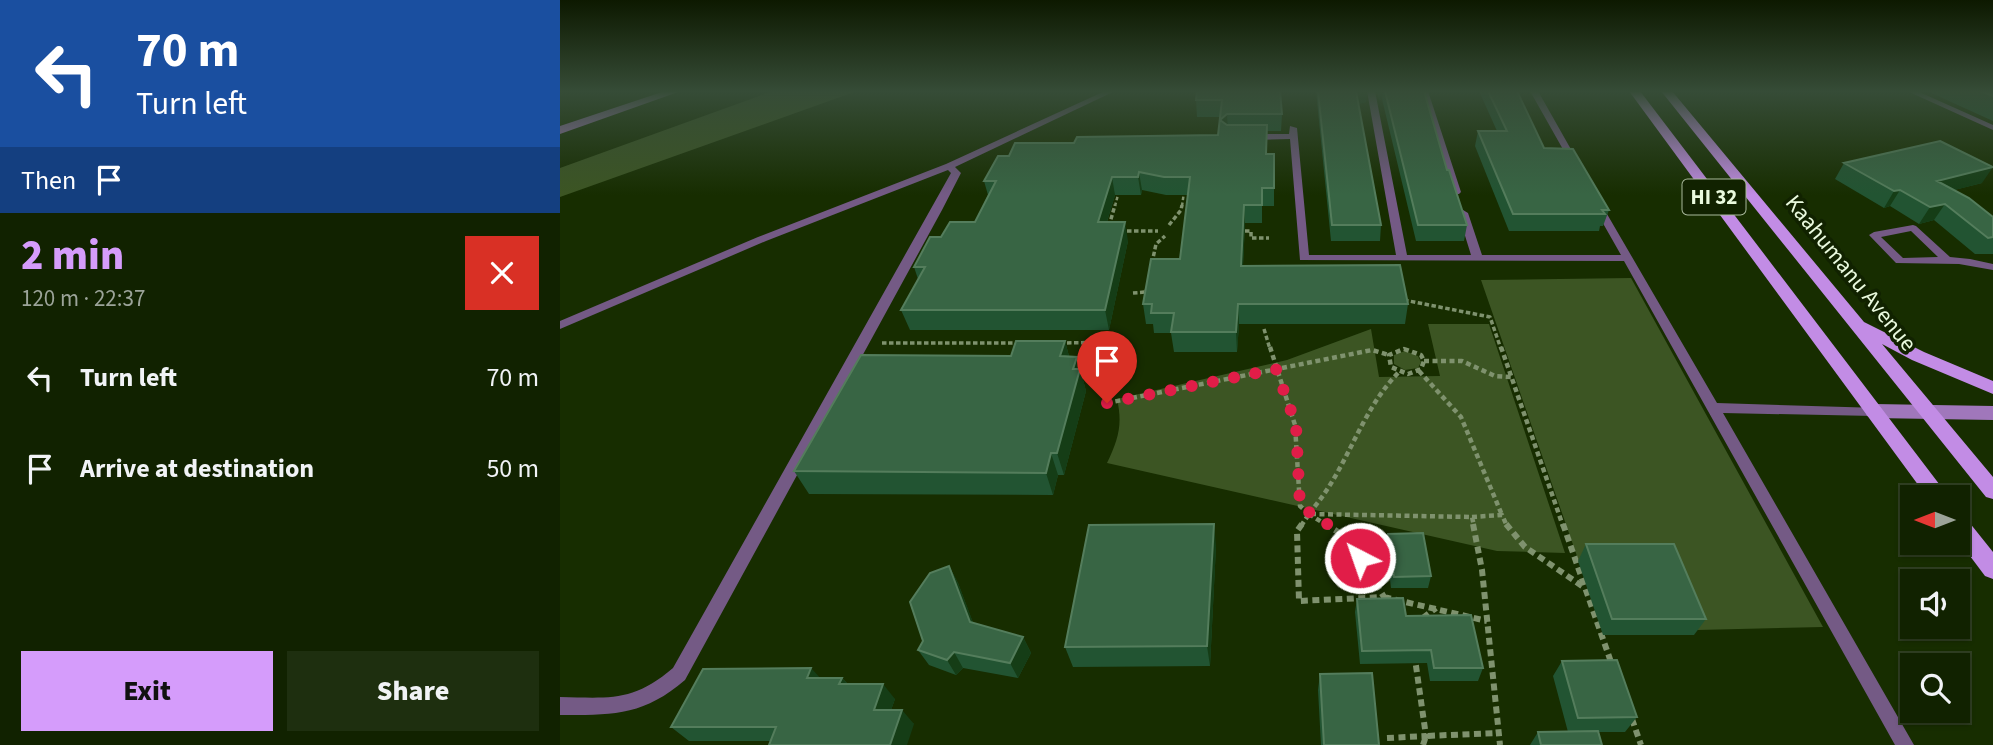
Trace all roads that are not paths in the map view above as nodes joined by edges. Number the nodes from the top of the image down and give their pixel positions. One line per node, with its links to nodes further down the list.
1 (1036, 126): 9 (lane)
2 (1377, 126): 10 (lane)
3 (1435, 126): 12 (lane)
4 (1553, 126): 11 (lane)
5 (1660, 126): 19 (main road, HI 32)
6 (1695, 126): 15 (main road, Kaahumanu Avenue / HI 32)
7 (1293, 132): 8 (lane); 10 (lane)
8 (1242, 137)
9 (949, 166): 16 (lane); 26 (lane)
10 (1402, 258): 12 (lane)
11 (1628, 258): 12 (lane); 18 (lane)
12 (1478, 259)
13 (1948, 261): 13 (lane); 14 (lane)
14 (1993, 267)
15 (1856, 322): 17 (main road); 20 (main road, Kaahumanu Avenue / HI 32)
16 (560, 325)
17 (1993, 388)
18 (1713, 408): 19 (lane); 27 (lane)
19 (1874, 411): 20 (main road); 22 (main road, HI 32)
20 (1930, 411): 21 (main road); 23 (main road, Kaahumanu Avenue / HI 32)
21 (1993, 413)
22 (1930, 485)
23 (1993, 491)
24 (1970, 539): 25 (main road)
25 (1993, 569)
26 (560, 706)
27 (1905, 745)

